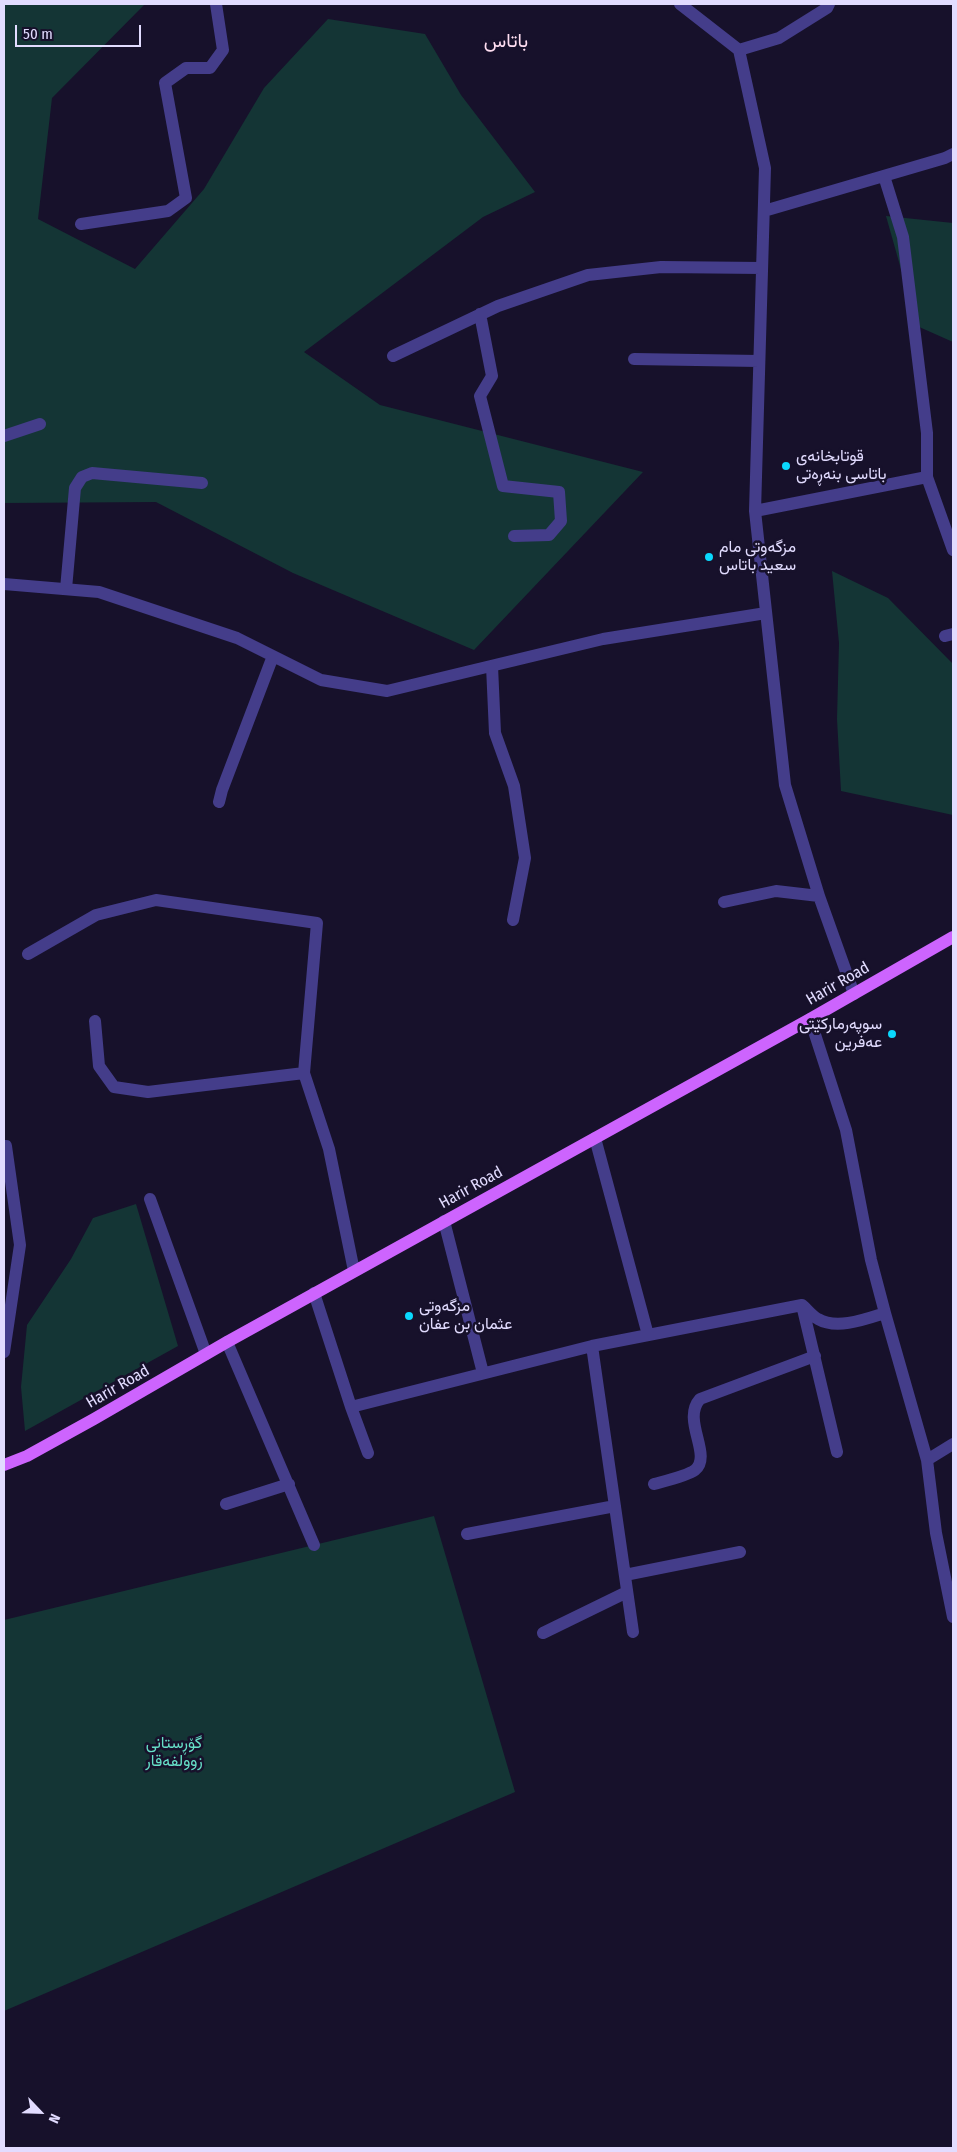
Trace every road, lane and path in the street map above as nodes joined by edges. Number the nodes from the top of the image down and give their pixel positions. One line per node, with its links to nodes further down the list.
1 (216, 4): 8 (street)
2 (680, 4): 4 (street)
3 (829, 4): 4 (street)
4 (739, 50): 7 (street)
5 (953, 154): 6 (street)
6 (884, 176): 7 (street); 16 (street)
7 (764, 211): 9 (street)
8 (81, 224)
9 (762, 268): 10 (street); 13 (street)
10 (480, 314): 11 (street); 19 (street)
11 (394, 356)
12 (634, 359): 13 (street)
13 (760, 361): 18 (street)
14 (40, 424): 15 (street)
15 (4, 436)
16 (927, 478): 18 (street); 20 (street)
17 (202, 483): 22 (street)
18 (755, 511): 23 (street)
19 (514, 536)
20 (953, 550)
21 (4, 584): 22 (street)
22 (66, 589): 24 (street)
23 (766, 613): 25 (street); 27 (street)
24 (273, 656): 25 (street); 26 (street)
25 (492, 666): 29 (street)
26 (219, 802)
27 (819, 896): 28 (street); 32 (street)
28 (724, 902)
29 (513, 920)
30 (953, 937): 32 (main road, Harir Road)
31 (28, 954): 35 (street)
32 (854, 994): 33 (main road, Harir Road)
33 (810, 1019): 36 (main road, Harir Road); 43 (street)
34 (95, 1021): 35 (street)
35 (304, 1073): 40 (street)
36 (595, 1138): 39 (main road, Harir Road); 44 (street)
37 (4, 1146): 47 (street)
38 (150, 1199): 48 (street)
39 (444, 1222): 40 (main road, Harir Road); 50 (street)
40 (358, 1269): 41 (main road, Harir Road)
41 (314, 1293): 45 (main road, Harir Road); 51 (street)
42 (802, 1305): 43 (street); 44 (street); 49 (street)
43 (884, 1314): 55 (street)
44 (648, 1335): 46 (street)
45 (227, 1342): 48 (main road, Harir Road); 57 (street)
46 (592, 1346): 50 (street); 60 (street)
47 (4, 1352)
48 (206, 1354): 56 (main road, Harir Road)
49 (815, 1356): 53 (street); 58 (street)
50 (483, 1373): 51 (street)
51 (351, 1406): 54 (street)
52 (953, 1444): 55 (street)
53 (837, 1452)
54 (368, 1453)
55 (927, 1460): 66 (street)
56 (4, 1465)
57 (289, 1484): 59 (street); 62 (street)
58 (654, 1484)
59 (226, 1504)
60 (615, 1506): 61 (street); 64 (street)
61 (466, 1534)
62 (314, 1545)
63 (740, 1552): 64 (street)
64 (625, 1575): 65 (street)
65 (627, 1592): 67 (street); 68 (street)
66 (953, 1617)
67 (633, 1632)
68 (543, 1633)

